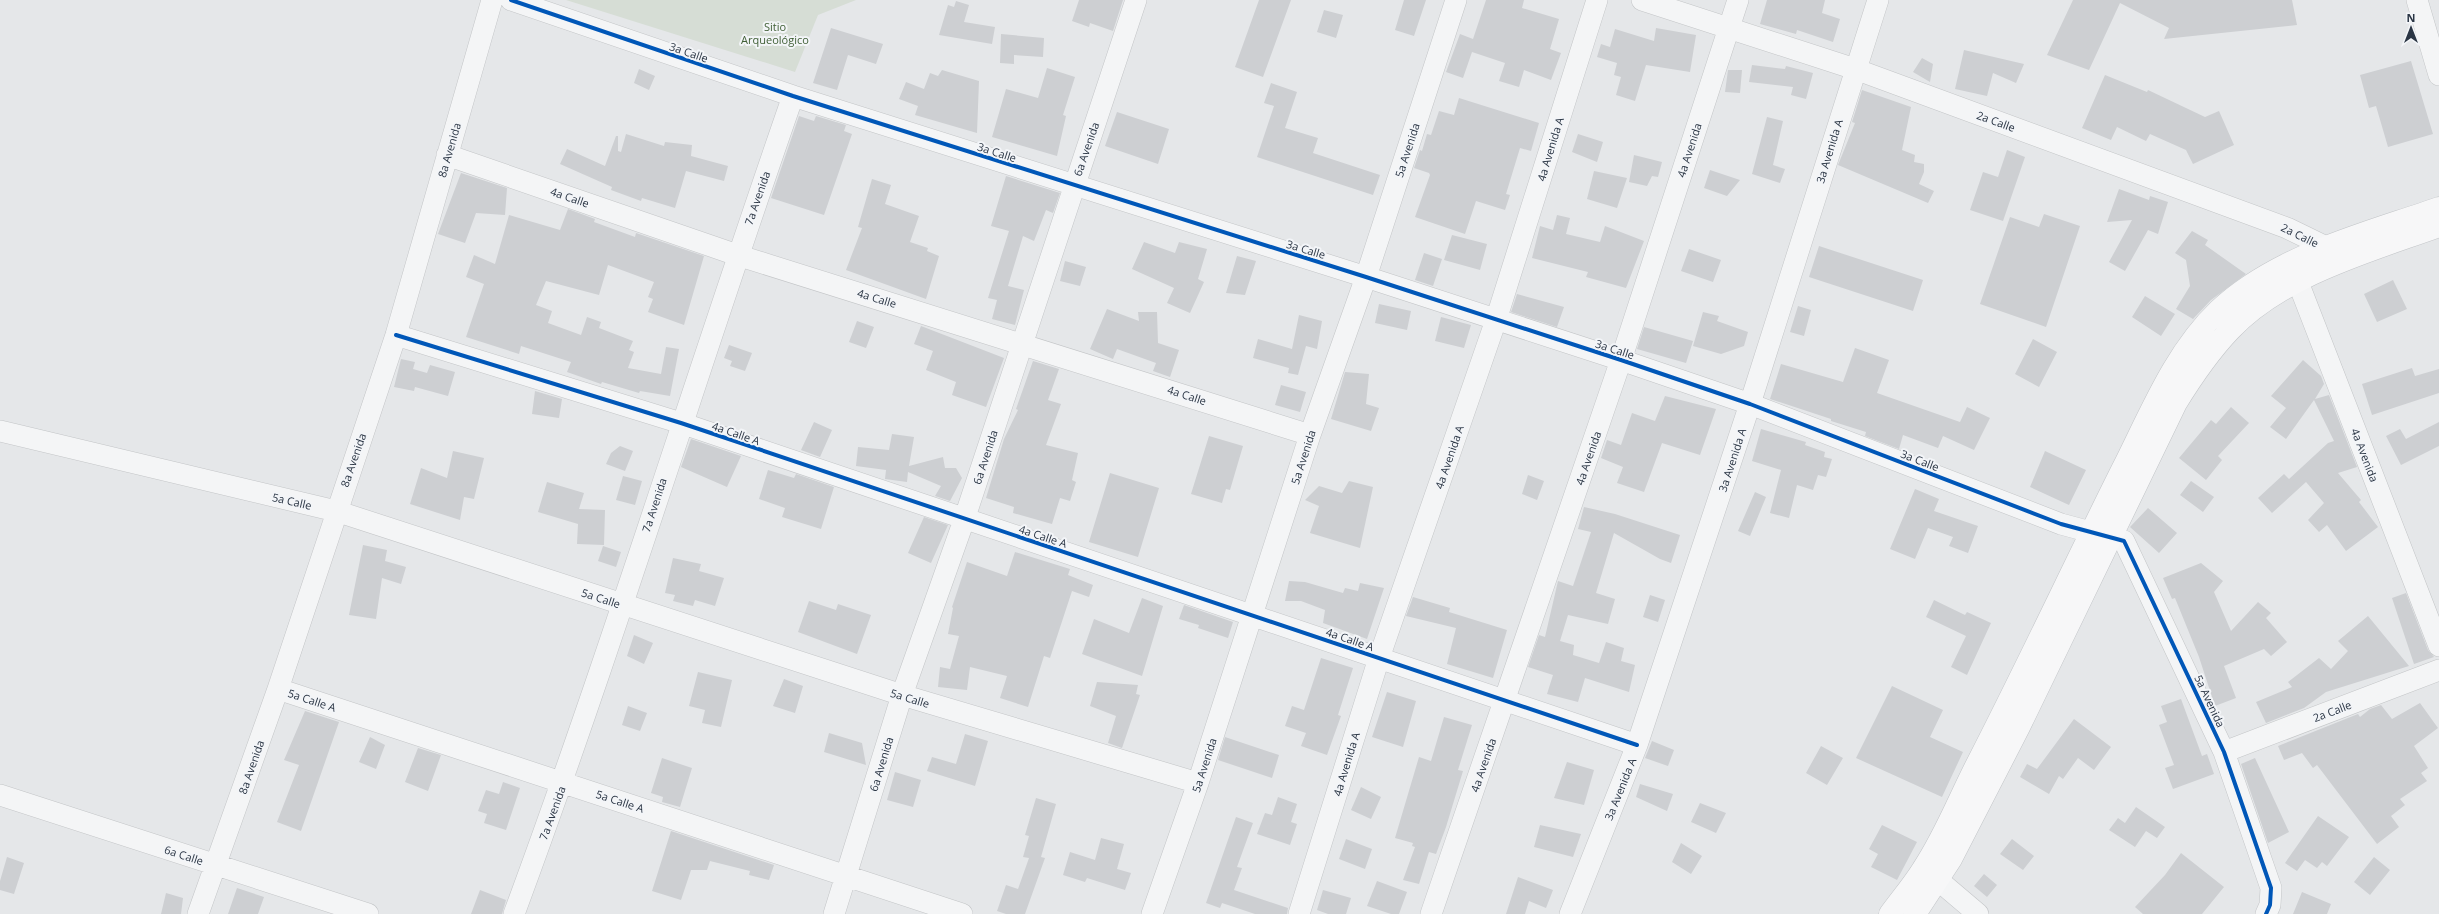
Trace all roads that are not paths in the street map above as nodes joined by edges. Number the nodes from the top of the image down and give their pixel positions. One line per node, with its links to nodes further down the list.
1 (492, 0): 14 (street, 8a Avenida)
2 (511, 0): 13 (street, 3a Calle)
3 (1136, 0): 15 (street, 6a Avenida)
4 (1456, 0): 22 (street, 5a Avenida)
5 (1597, 0): 23 (street, 4a Avenida A)
6 (1642, 0): 10 (street, 2a Calle)
7 (1738, 0): 10 (street, 4a Avenida)
8 (1878, 0): 11 (street, 3a Avenida A)
9 (2417, 0): 12 (street)
10 (1729, 27): 11 (street, 2a Calle); 26 (street, 4a Avenida)
11 (1855, 69): 18 (street, 2a Calle); 27 (street, 3a Avenida A)
12 (2439, 76)
13 (793, 96): 15 (street, 3a Calle); 19 (street, 7a Avenida)
14 (447, 155): 19 (street, 4a Calle); 24 (street, 8a Avenida)
15 (1074, 186): 22 (street, 3a Calle); 25 (street, 6a Avenida)
16 (2439, 208): 18 (main road)
17 (2439, 226): 20 (main road)
18 (2326, 247): 20 (street, 2a Calle); 21 (main road)
19 (737, 255): 25 (street, 4a Calle); 28 (street, 7a Avenida)
20 (2342, 261): 21 (main road)
21 (2294, 273): 33 (main road); 36 (street, 4a Avenida)
22 (1366, 277): 23 (street, 3a Calle); 30 (street, 5a Avenida)
23 (1496, 320): 26 (street, 3a Calle); 37 (street, 4a Avenida A)
24 (396, 335): 28 (street, 4a Calle A); 31 (street, 8a Avenida)
25 (1022, 343): 30 (street, 4a Calle); 32 (street, 6a Avenida)
26 (1621, 360): 27 (street, 3a Calle); 41 (street, 4a Avenida)
27 (1750, 404): 33 (street, 3a Calle); 42 (street, 3a Avenida A)
28 (681, 423): 32 (street, 4a Calle A); 34 (street, 7a Avenida)
29 (0, 431): 31 (street, 5a Calle)
30 (1310, 435): 35 (street, 5a Avenida)
31 (336, 511): 34 (street, 5a Calle); 39 (street, 8a Avenida)
32 (964, 520): 35 (street, 4a Calle A); 40 (street, 6a Avenida)
33 (2100, 535): 43 (street, 5a Avenida); 48 (main road)
34 (622, 605): 40 (street, 5a Calle); 44 (street, 7a Avenida)
35 (1253, 616): 37 (street, 4a Calle A); 45 (street, 5a Avenida)
36 (2439, 646)
37 (1379, 658): 41 (street, 4a Calle A); 56 (street, 4a Avenida A)
38 (2439, 670): 43 (street, 2a Calle)
39 (278, 689): 44 (street, 5a Calle A); 47 (street, 8a Avenida)
40 (902, 695): 45 (street, 5a Calle); 49 (street, 6a Avenida)
41 (1505, 700): 42 (street, 4a Calle A); 57 (street, 4a Avenida)
42 (1637, 745): 58 (street, 3a Avenida A)
43 (2224, 752): 62 (street, 5a Avenida)
44 (563, 782): 49 (street, 5a Calle A); 52 (street, 7a Avenida)
45 (1198, 783): 55 (street, 5a Avenida)
46 (0, 795): 47 (street, 6a Calle)
47 (217, 866): 50 (street, 8a Avenida); 51 (street, 6a Calle)
48 (1931, 874): 59 (main road); 60 (main road); 61 (street)
49 (847, 876): 53 (street, 6a Avenida); 54 (street, 5a Calle A)
50 (198, 914)
51 (368, 914)
52 (514, 914)
53 (834, 914)
54 (962, 914)
55 (1152, 914)
56 (1299, 914)
57 (1431, 914)
58 (1570, 914)
59 (1890, 914)
60 (1915, 914)
61 (1978, 914)
62 (2266, 914)

